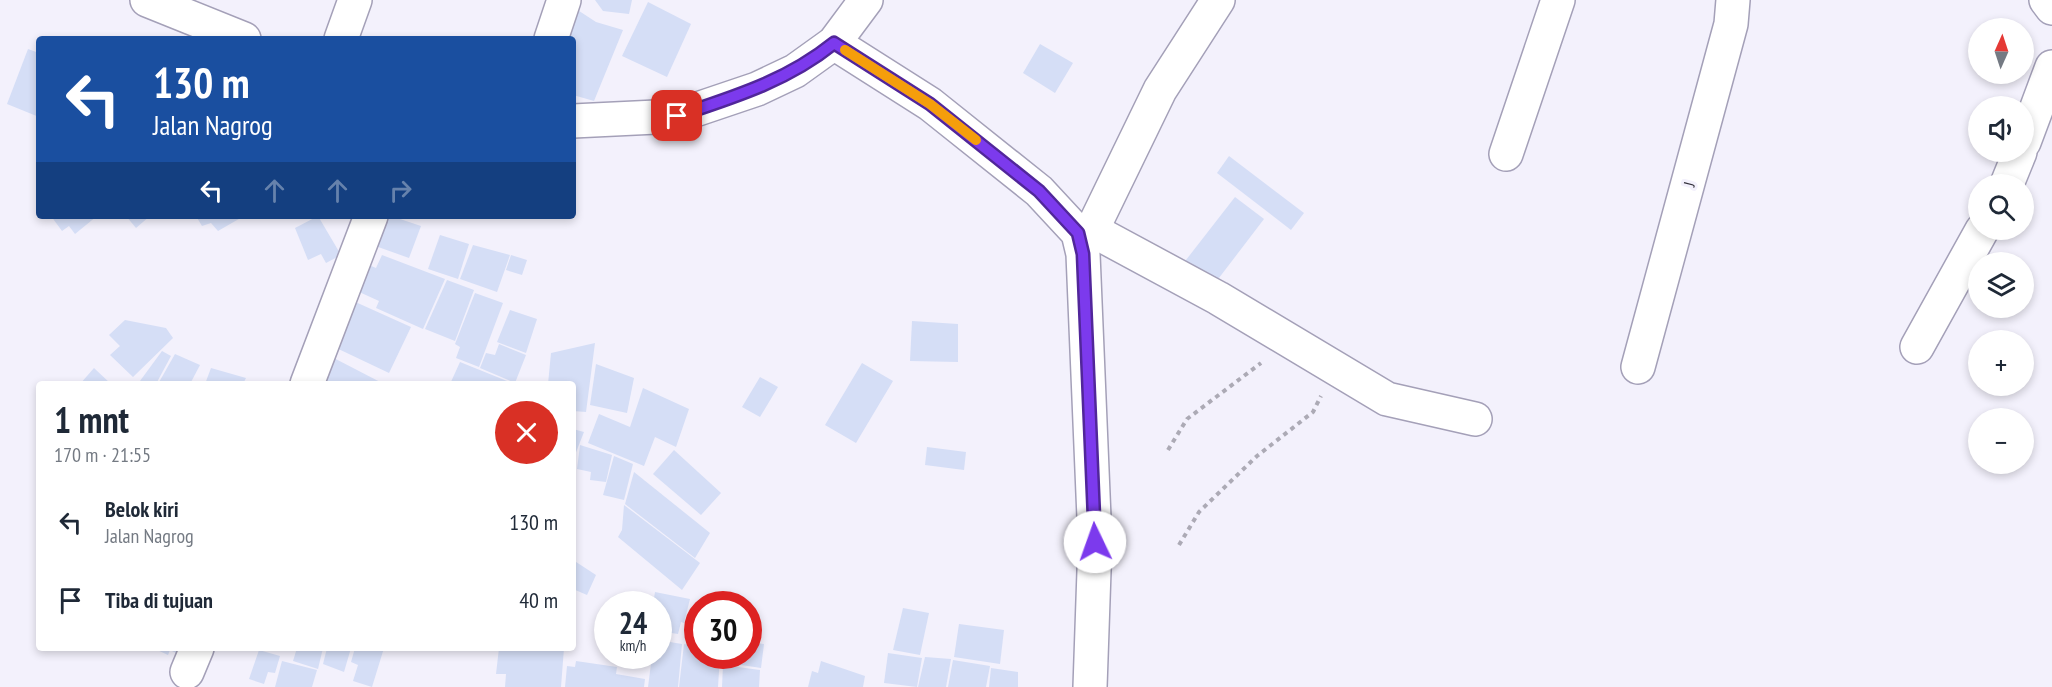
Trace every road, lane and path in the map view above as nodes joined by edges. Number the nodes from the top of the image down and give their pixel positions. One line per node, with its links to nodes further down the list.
1 (147, 0): 10 (street)
2 (355, 0): 11 (street)
3 (564, 0): 12 (street)
4 (866, 0): 13 (street)
5 (1218, 0): 19 (street)
6 (1558, 0): 17 (street)
7 (1733, 0): 23 (street, J)
8 (2046, 0): 9 (street)
9 (2052, 8)
10 (237, 36)
11 (342, 36)
12 (552, 36)
13 (834, 43): 16 (street); 19 (street)
14 (2052, 67): 15 (street)
15 (2034, 115)
16 (576, 121)
17 (1506, 154)
18 (370, 219): 25 (street)
19 (1085, 231): 21 (street); 29 (street)
20 (1976, 240): 22 (street)
21 (1286, 340): 24 (street); 27 (path)
22 (1917, 347)
23 (1638, 367)
24 (1335, 369): 26 (street); 28 (path)
25 (309, 381)
26 (1475, 419)
27 (1168, 450)
28 (1179, 545)
29 (1090, 687)

